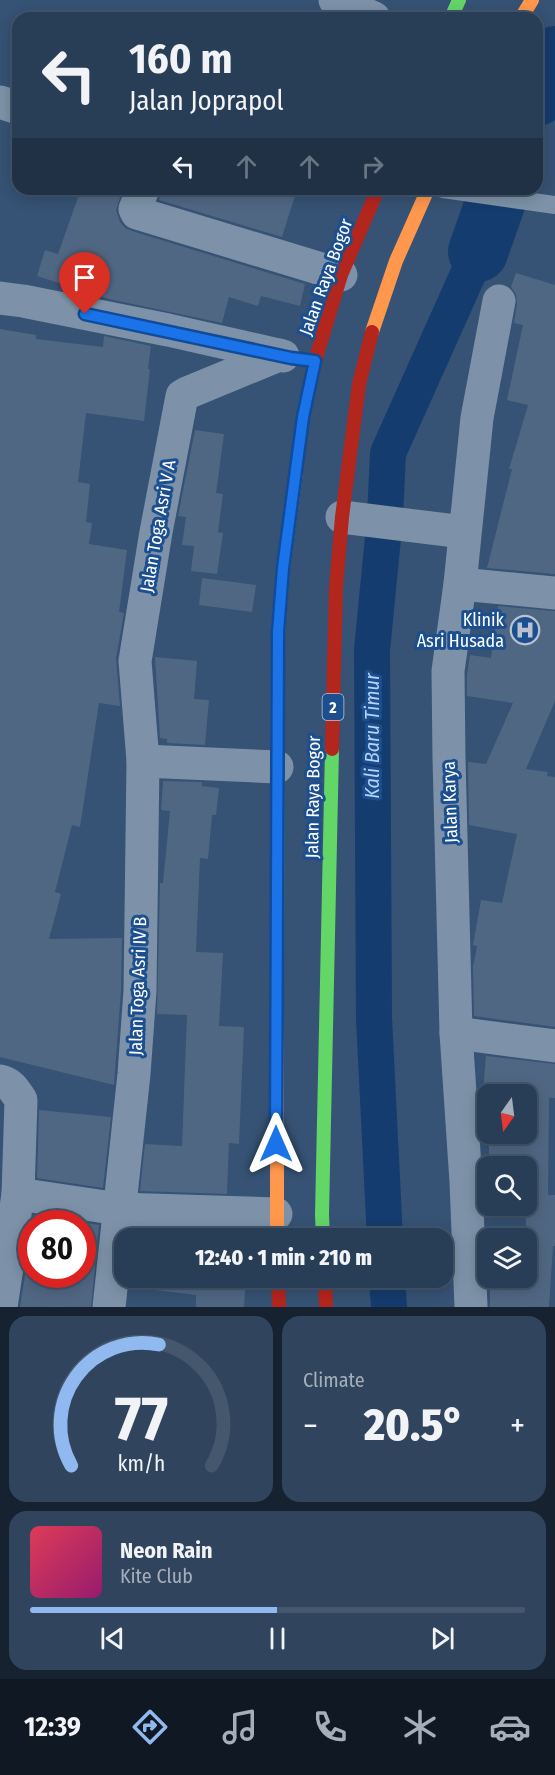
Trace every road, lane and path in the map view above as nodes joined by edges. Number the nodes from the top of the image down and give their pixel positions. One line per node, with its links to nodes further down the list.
1 (335, 0): 2 (street)
2 (361, 12)
3 (141, 195): 8 (street)
4 (375, 195): 8 (highway, Jalan Raya Bogor)
5 (425, 195): 13 (highway, Jalan Raya Bogor / 2)
6 (485, 195): 7 (lane)
7 (555, 205)
8 (341, 275): 12 (highway, Jalan Raya Bogor)
9 (0, 298): 11 (street)
10 (500, 301): 14 (street, Jalan Karya)
11 (279, 355): 12 (street); 17 (street, Jalan Toga Asri V A)
12 (315, 361): 18 (highway, Jalan Raya Bogor)
13 (349, 517): 14 (street); 25 (highway, Jalan Raya Bogor / 2)
14 (464, 532): 15 (street, Jalan Karya)
15 (460, 584): 16 (street); 19 (street, Jalan Karya)
16 (555, 593)
17 (143, 761): 18 (street); 23 (street, Jalan Toga Asri IV B)
18 (277, 767): 24 (highway, Jalan Raya Bogor)
19 (456, 1033): 20 (street); 32 (street, Jalan Karya)
20 (555, 1046)
21 (0, 1081): 22 (street)
22 (18, 1194): 23 (street); 28 (street)
23 (119, 1209): 24 (street); 29 (street, Jalan Toga Asri IV B)
24 (276, 1227)
25 (323, 1228)
26 (278, 1288): 30 (highway)
27 (325, 1288): 31 (highway)
28 (1, 1307)
29 (109, 1307)
30 (279, 1307)
31 (326, 1307)
32 (471, 1307)

